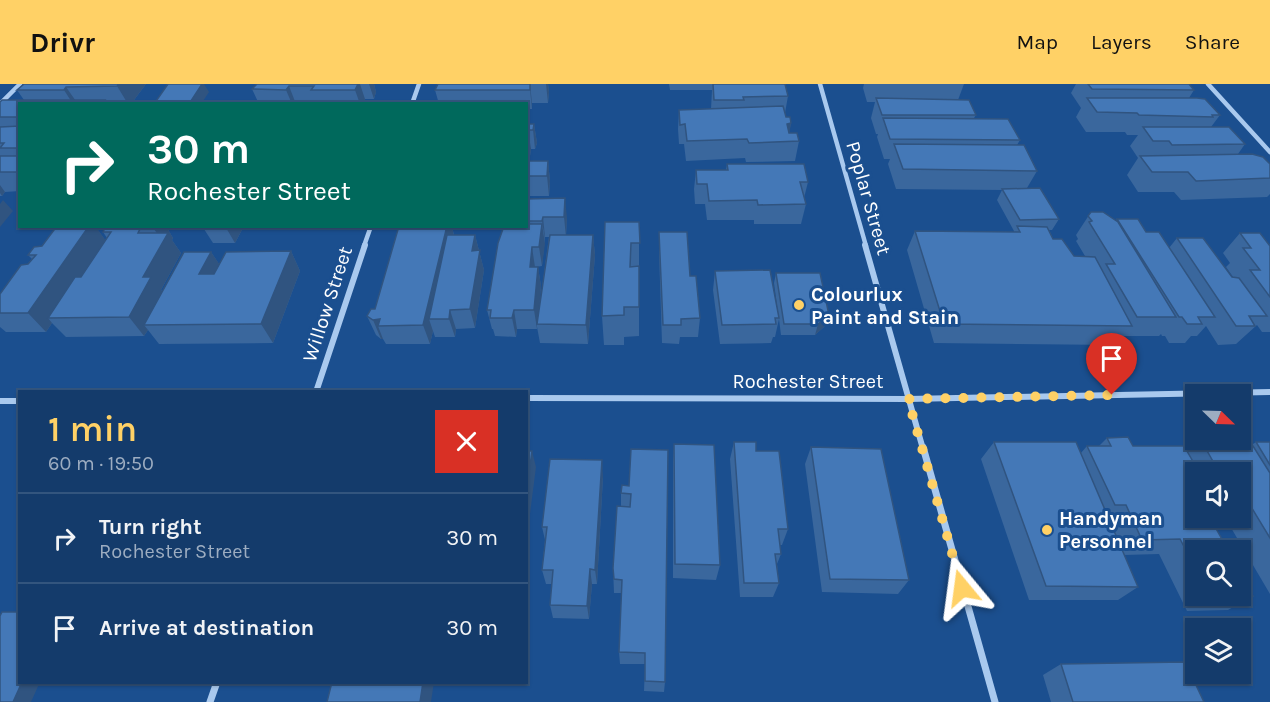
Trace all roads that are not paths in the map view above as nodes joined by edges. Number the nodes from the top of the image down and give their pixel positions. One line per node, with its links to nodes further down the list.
1 (20, 84): 6 (street)
2 (419, 84): 5 (street)
3 (820, 84): 12 (street, Poplar Street)
4 (1208, 84): 7 (street)
5 (413, 102)
6 (0, 104)
7 (1270, 152)
8 (369, 228): 9 (street, Willow Street)
9 (317, 390)
10 (1270, 392): 12 (street, Rochester Street)
11 (528, 398): 12 (street, Rochester Street)
12 (908, 399): 17 (street, Poplar Street)
13 (0, 401): 14 (street)
14 (18, 401)
15 (216, 684): 16 (street)
16 (210, 702)
17 (995, 702)

